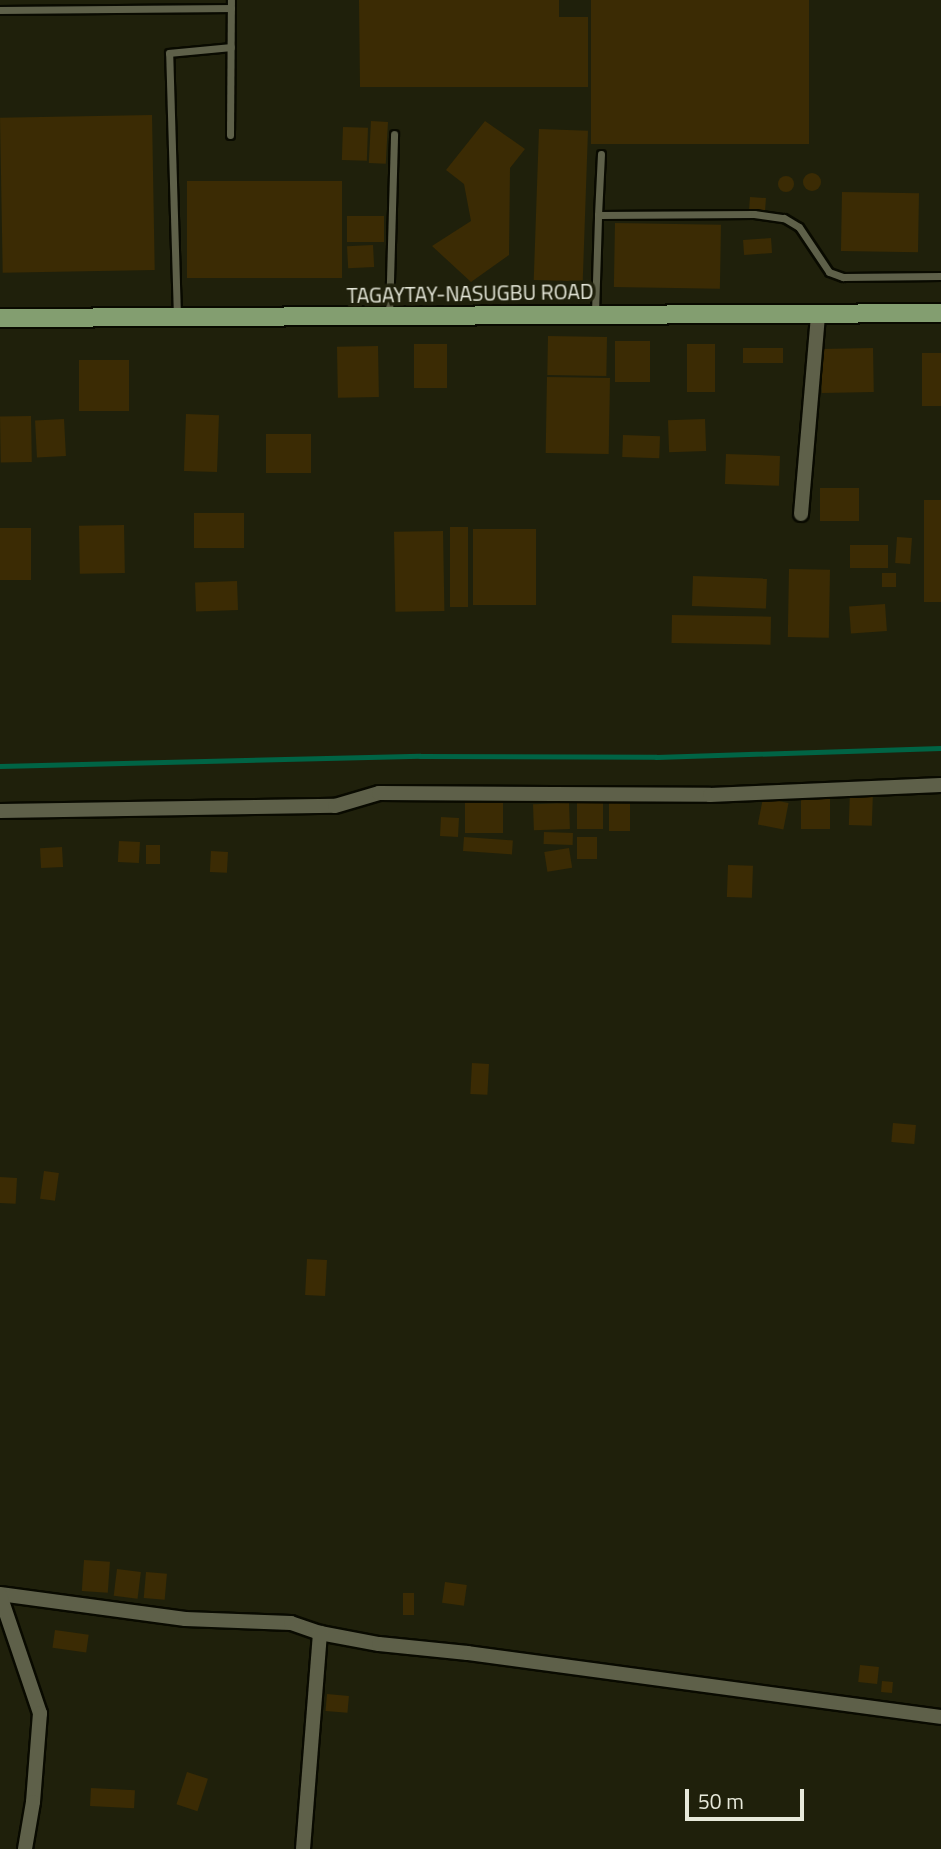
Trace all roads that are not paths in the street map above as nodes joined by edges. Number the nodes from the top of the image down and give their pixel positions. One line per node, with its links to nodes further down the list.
1 (231, 4): 2 (lane); 3 (lane)
2 (0, 10)
3 (231, 47): 5 (lane); 14 (lane)
4 (394, 134): 12 (lane)
5 (230, 135)
6 (601, 154): 7 (lane)
7 (598, 215): 8 (lane); 11 (lane)
8 (941, 276)
9 (941, 313): 10 (main road, TAGAYTAY-NASUGBU ROAD)
10 (818, 314): 11 (main road, TAGAYTAY-NASUGBU ROAD); 15 (street)
11 (594, 315): 12 (main road, TAGAYTAY-NASUGBU ROAD)
12 (389, 317): 14 (main road, TAGAYTAY-NASUGBU ROAD)
13 (0, 318): 14 (main road, TAGAYTAY-NASUGBU ROAD)
14 (177, 318)
15 (801, 514)
16 (941, 785): 17 (street)
17 (0, 811)
18 (0, 1595): 19 (street); 21 (street)
19 (320, 1633): 20 (street); 22 (street)
20 (941, 1717)
21 (25, 1849)
22 (303, 1849)

